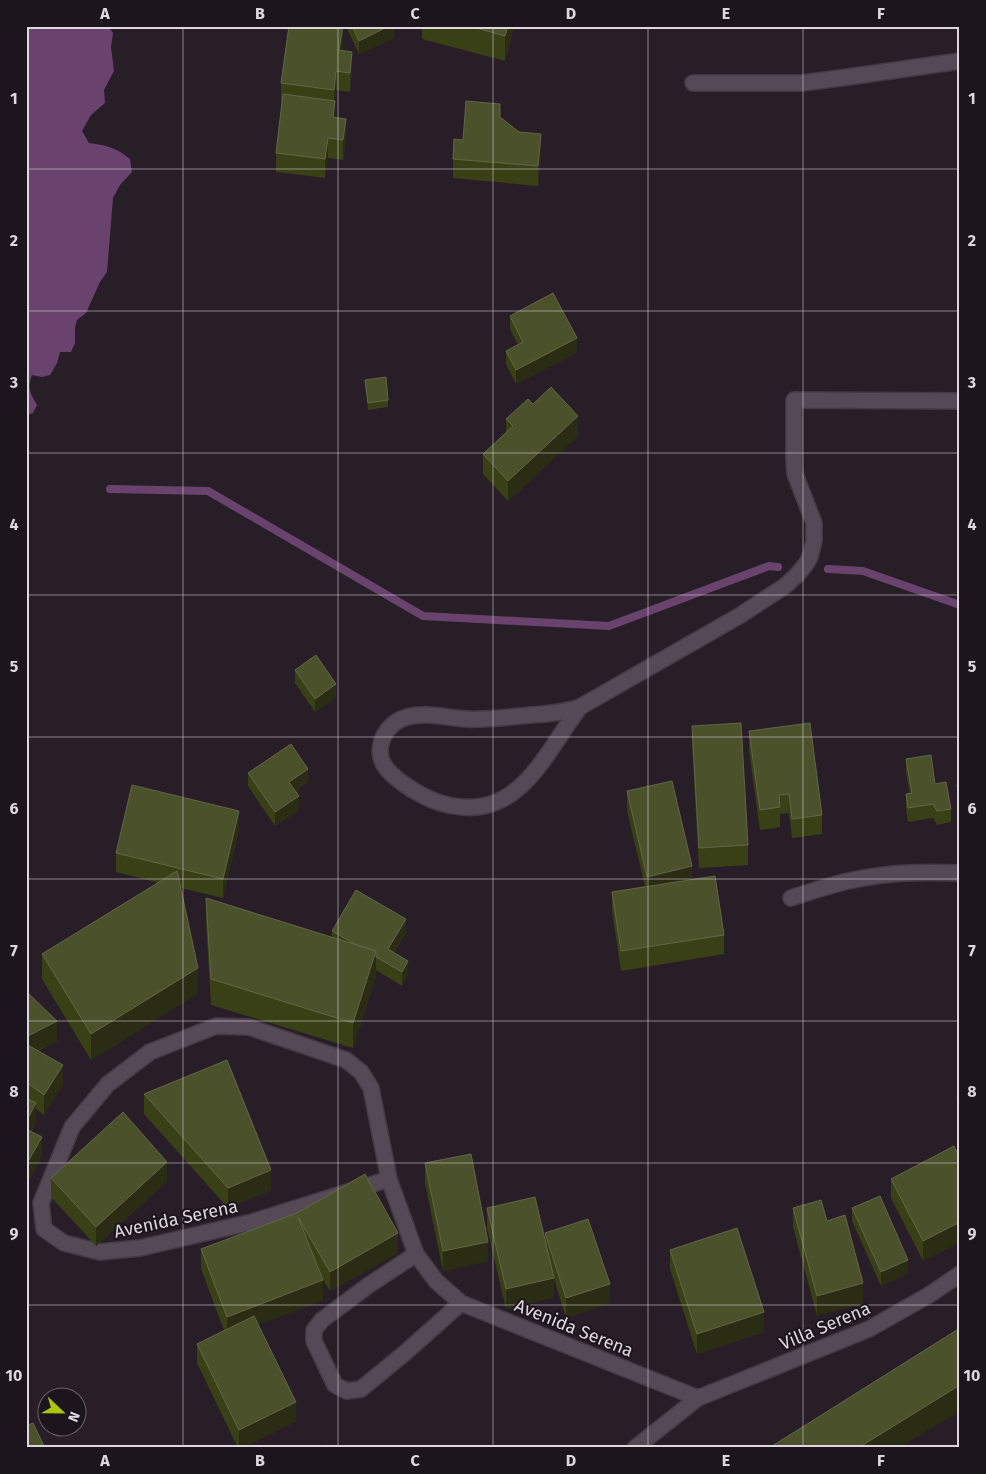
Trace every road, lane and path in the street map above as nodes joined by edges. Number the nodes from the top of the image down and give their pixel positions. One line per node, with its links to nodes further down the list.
1 (960, 61): 2 (street)
2 (693, 83)
3 (960, 400): 4 (street)
4 (580, 707): 4 (street)
5 (960, 873): 6 (street)
6 (791, 898)
7 (389, 1179): 7 (street, Avenida Serena); 8 (street, Avenida Serena)
8 (416, 1254): 10 (street, Avenida Serena); 10 (street)
9 (960, 1274): 11 (street, Villa Serena)
10 (462, 1303): 11 (street, Avenida Serena)
11 (698, 1398): 12 (street, Villa Serena)
12 (635, 1448)

